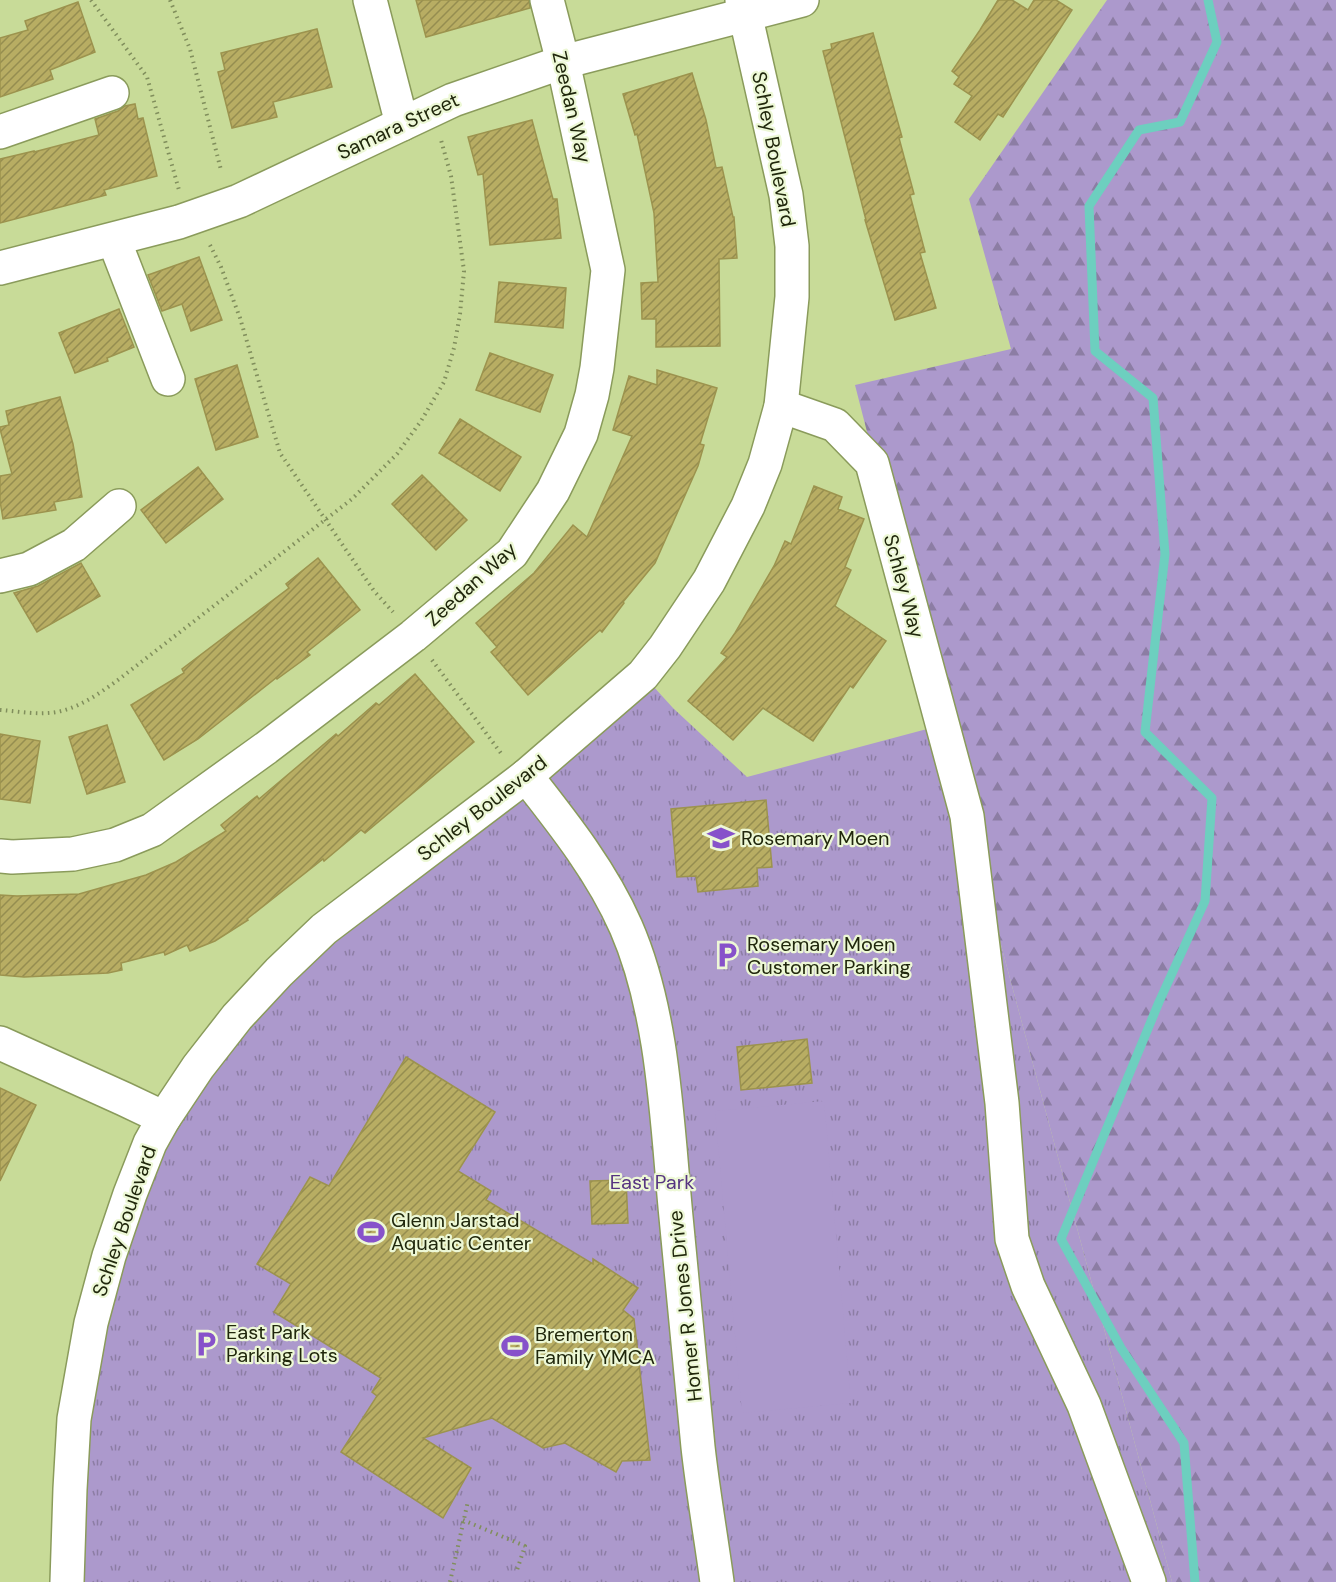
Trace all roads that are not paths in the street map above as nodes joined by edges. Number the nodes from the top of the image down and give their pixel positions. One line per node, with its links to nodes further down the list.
1 (370, 0): 7 (street)
2 (547, 0): 5 (street, Zeedan Way)
3 (802, 0): 4 (street, Samara Street)
4 (744, 7): 5 (street, Samara Street); 12 (street, Schley Boulevard)
5 (563, 62): 7 (street, Samara Street); 16 (street, Zeedan Way)
6 (112, 93): 8 (street)
7 (417, 117): 9 (street, Samara Street)
8 (0, 132)
9 (114, 240): 10 (street, Samara Street); 11 (street)
10 (0, 268)
11 (168, 379)
12 (781, 406): 15 (street, Schley Boulevard); 21 (street, Schley Way)
13 (118, 506): 14 (street)
14 (0, 576)
15 (524, 778): 18 (street, Schley Boulevard); 20 (street, Homer R Jones Drive)
16 (0, 856)
17 (0, 1043): 18 (street)
18 (164, 1118): 19 (street, Schley Boulevard)
19 (67, 1582)
20 (717, 1582)
21 (1149, 1582)

